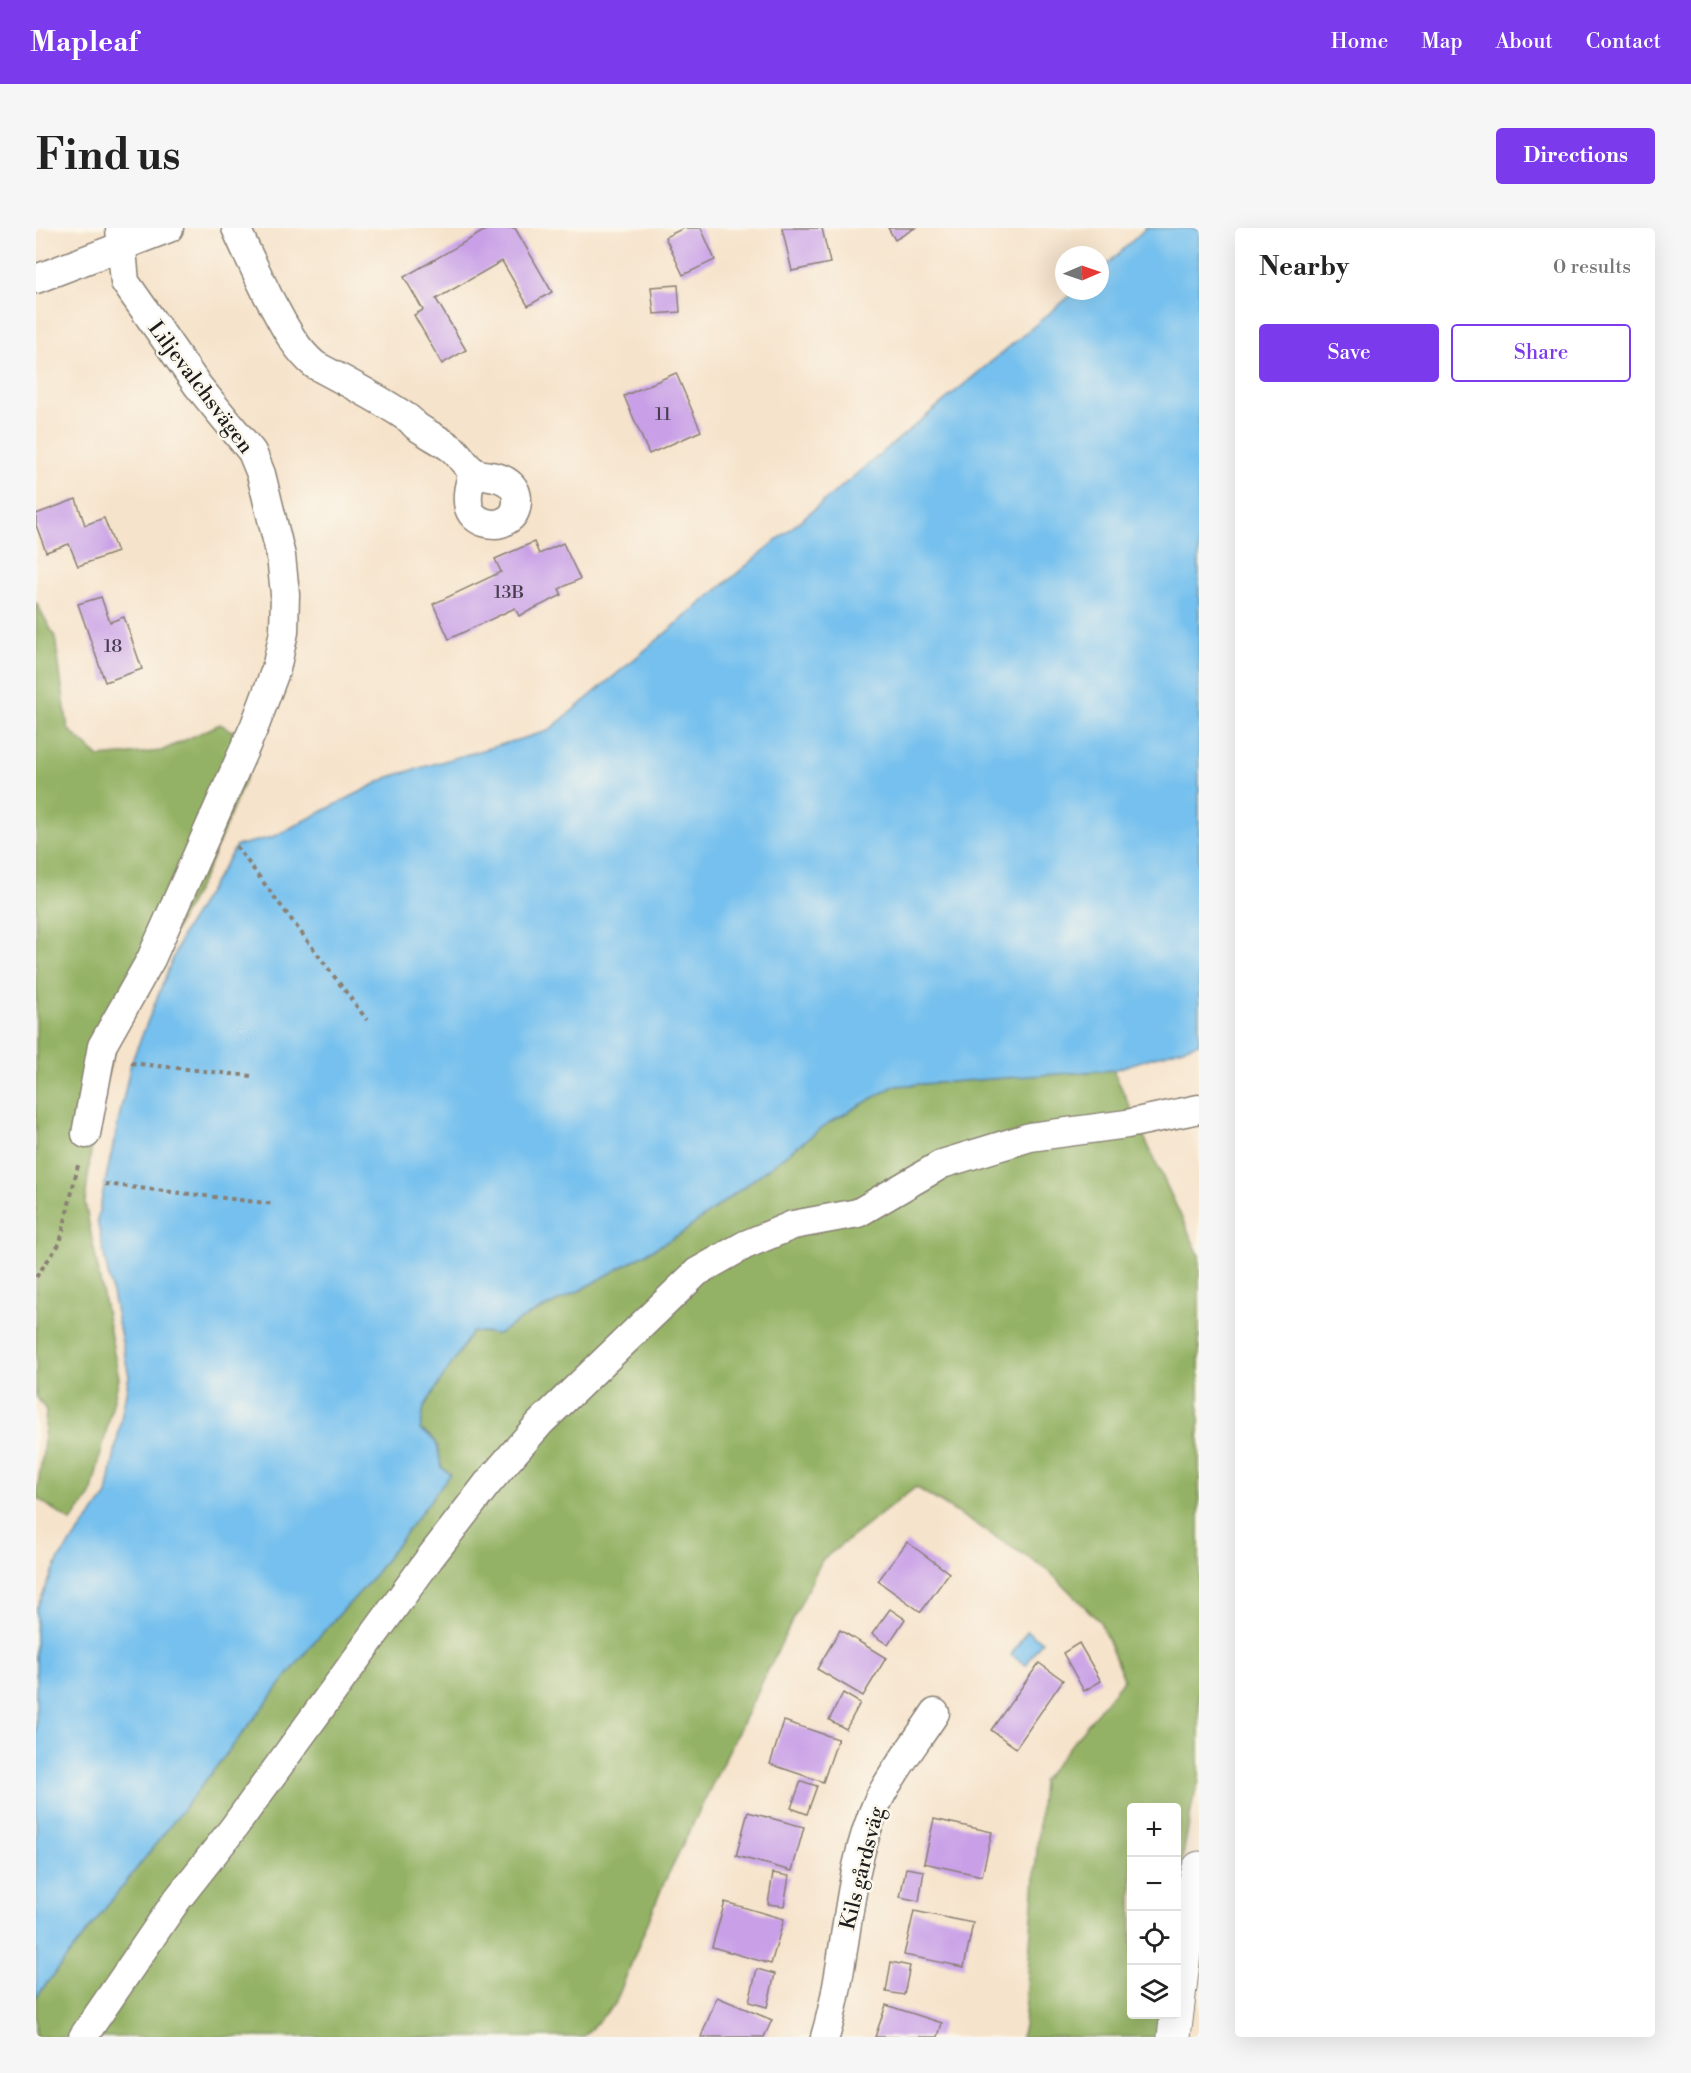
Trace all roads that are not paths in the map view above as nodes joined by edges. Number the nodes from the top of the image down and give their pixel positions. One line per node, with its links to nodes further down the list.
1 (169, 228): 3 (street)
2 (236, 228): 5 (street)
3 (122, 237): 4 (street); 7 (street, Liljevalchsvägen)
4 (36, 279)
5 (474, 473)
6 (1199, 1109): 10 (street)
7 (86, 1134)
8 (934, 1713): 11 (street, Kils gårdsväg)
9 (1199, 1868): 12 (main road)
10 (83, 2037)
11 (825, 2037)
12 (1174, 2037)

